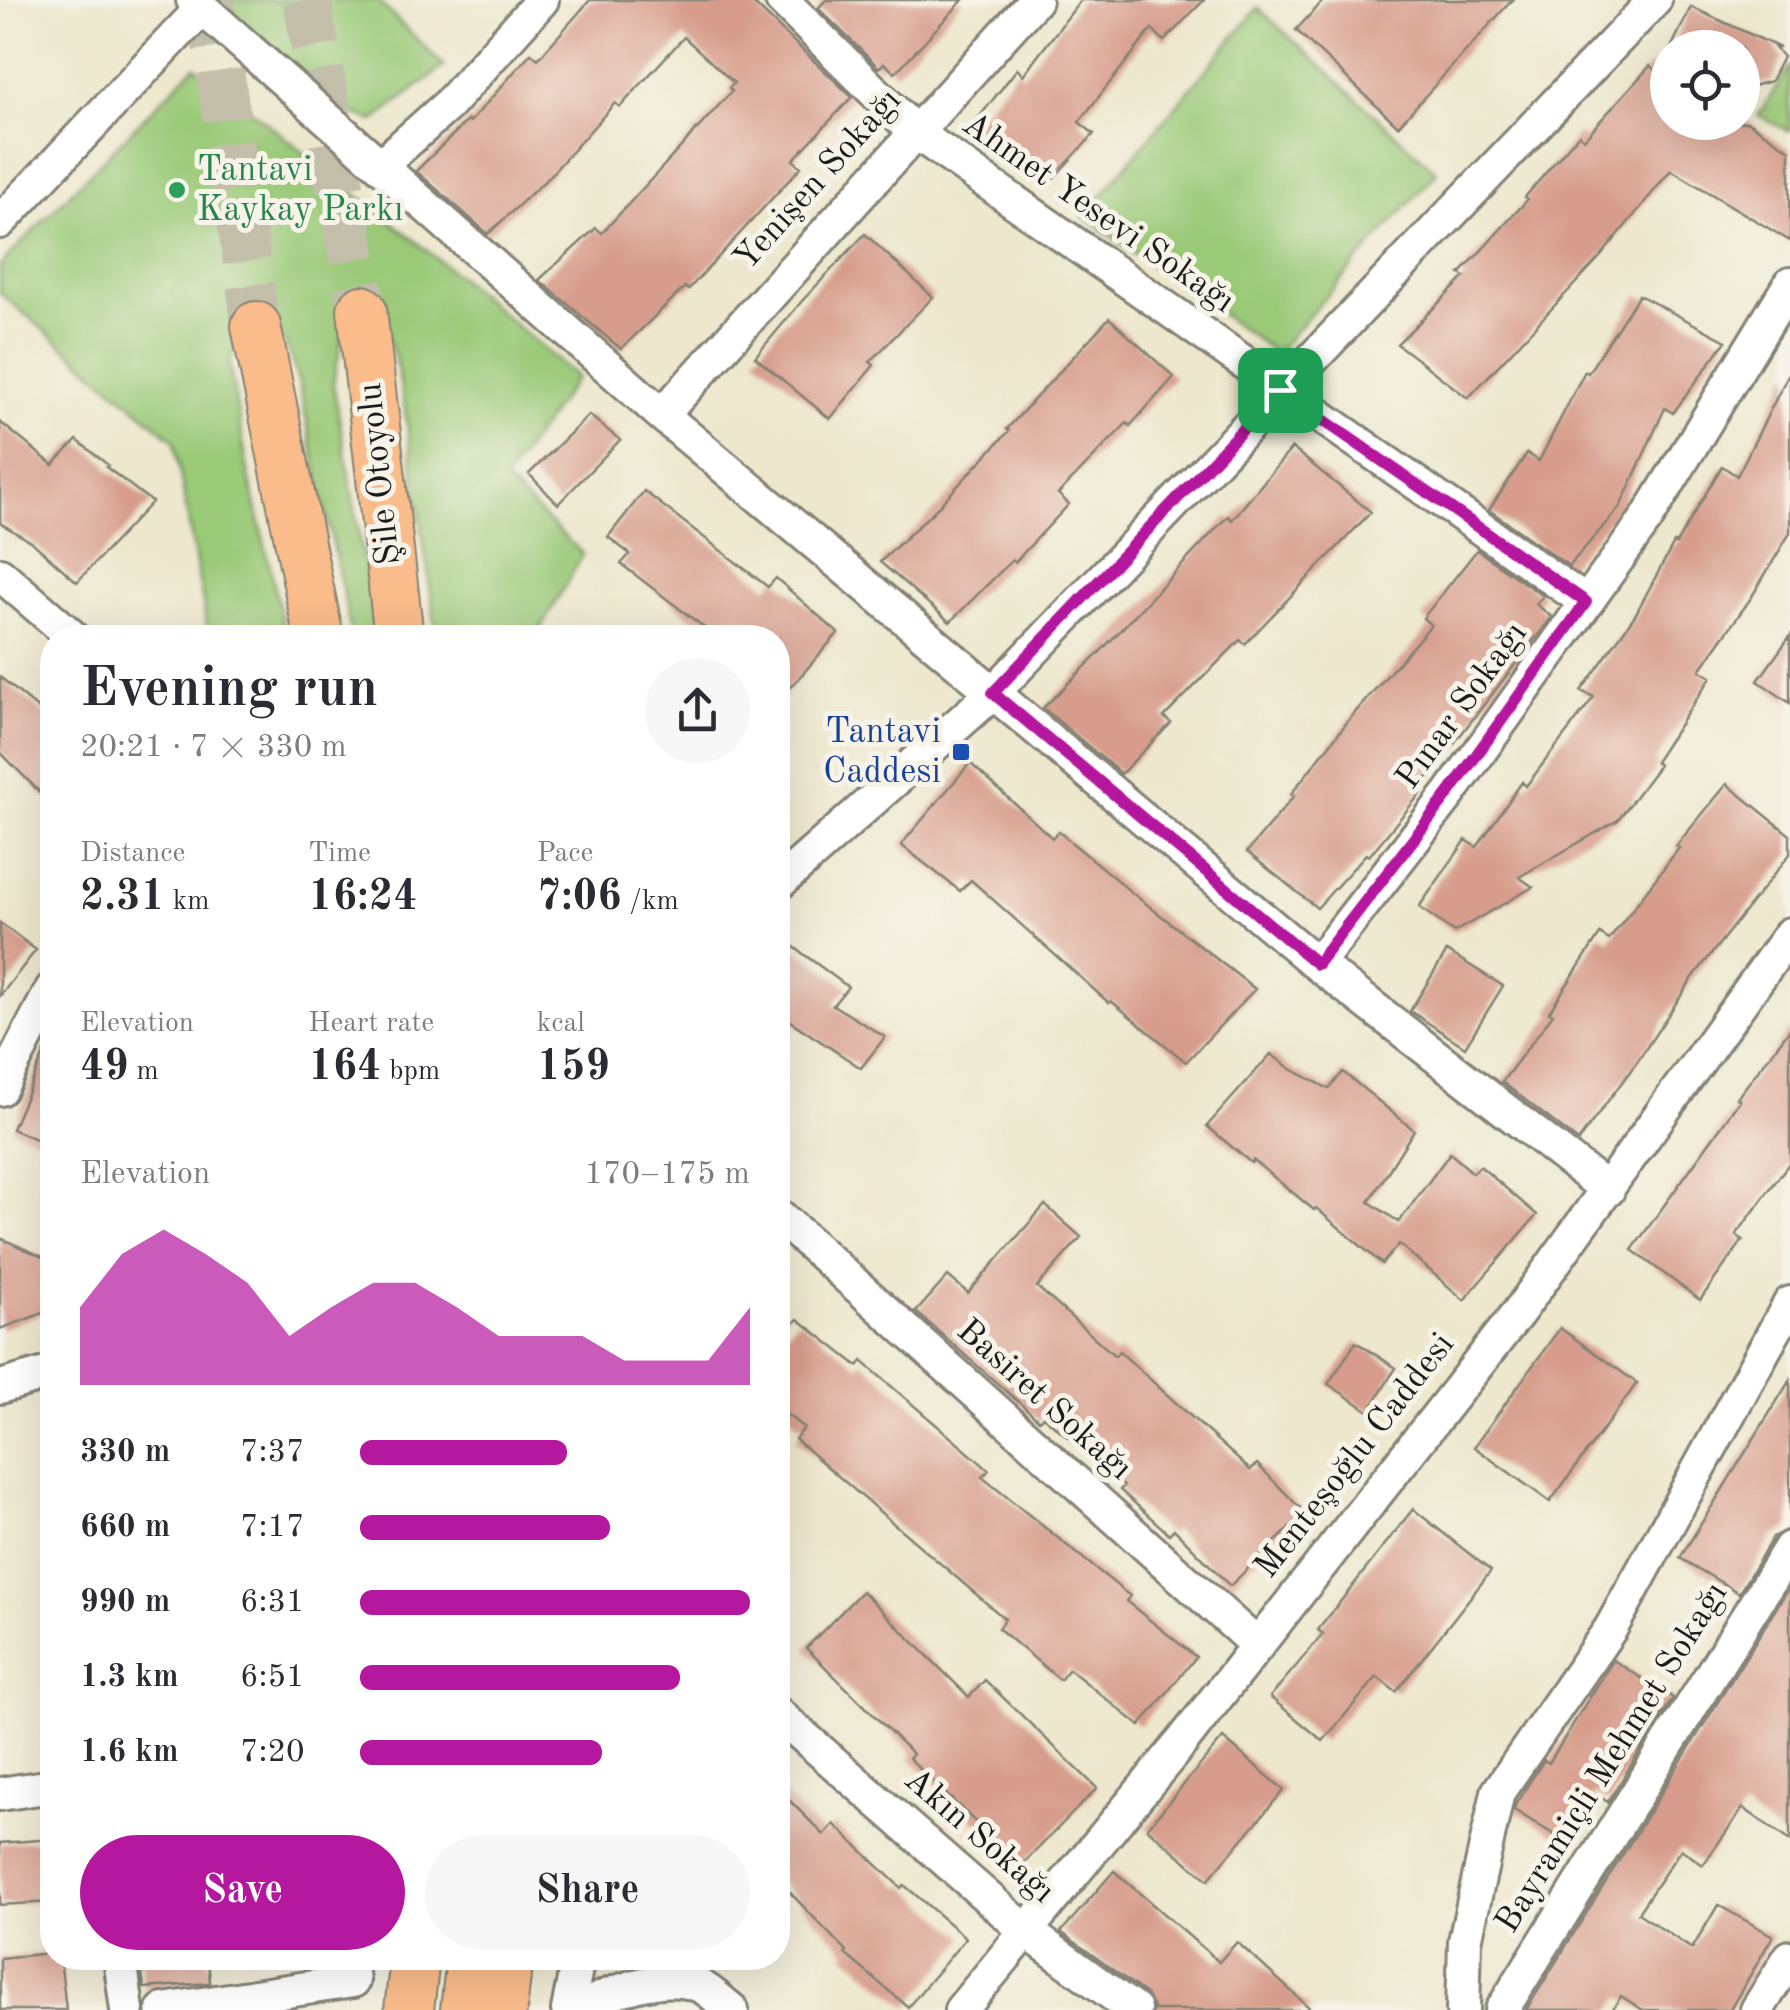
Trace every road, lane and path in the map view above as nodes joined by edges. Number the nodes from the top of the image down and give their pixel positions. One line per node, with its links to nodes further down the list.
1 (542, 0): 7 (street)
2 (782, 0): 6 (street, Ahmet Yesevi Sokağı)
3 (1035, 0): 6 (street, Yenişen Sokağı)
4 (1655, 0): 12 (street)
5 (198, 4): 7 (street); 8 (street)
6 (915, 132): 12 (street, Ahmet Yesevi Sokağı); 13 (street, Yenişen Sokağı)
7 (382, 165): 13 (street)
8 (0, 222)
9 (1790, 284): 15 (street, Pınar Sokağı)
10 (362, 310): 18 (highway, Şile Otoyolu)
11 (256, 326): 17 (highway)
12 (1280, 390): 15 (street, Ahmet Yesevi Sokağı); 19 (street)
13 (662, 415): 19 (street)
14 (0, 574): 16 (street)
15 (1586, 602): 22 (street, Pınar Sokağı)
16 (59, 625)
17 (316, 625)
18 (397, 625)
19 (993, 693): 20 (street); 22 (street)
20 (790, 873)
21 (1790, 934): 25 (street, Menteşoğlu Caddesi)
22 (1317, 964): 25 (street)
23 (40, 1012): 24 (street)
24 (0, 1090)
25 (1608, 1190): 31 (street, Menteşoğlu Caddesi)
26 (790, 1225): 31 (street, Basiret Sokağı)
27 (1790, 1303): 55 (street)
28 (40, 1375): 29 (street)
29 (0, 1387)
30 (1788, 1555): 56 (street, Bayramiçli Mehmet Sokağı)
31 (1258, 1646): 35 (street, Menteşoğlu Caddesi)
32 (790, 1724): 35 (street, Akın Sokağı)
33 (40, 1788): 34 (street)
34 (0, 1794)
35 (1026, 1931): 53 (street, Menteşoğlu Caddesi); 54 (street, Akın Sokağı)
36 (1790, 1958): 57 (street)
37 (122, 1970): 44 (street)
38 (352, 1970): 45 (street)
39 (413, 1970): 46 (highway)
40 (470, 1970): 47 (highway)
41 (507, 1970): 48 (highway)
42 (576, 1970): 49 (street)
43 (704, 1970): 52 (street)
44 (127, 2010)
45 (163, 2010)
46 (409, 2010)
47 (465, 2010)
48 (502, 2010)
49 (568, 2010)
50 (576, 2010): 51 (street)
51 (732, 2010)
52 (743, 2010)
53 (961, 2010)
54 (1134, 2010)
55 (1463, 2010)
56 (1502, 2010)
57 (1757, 2010)

